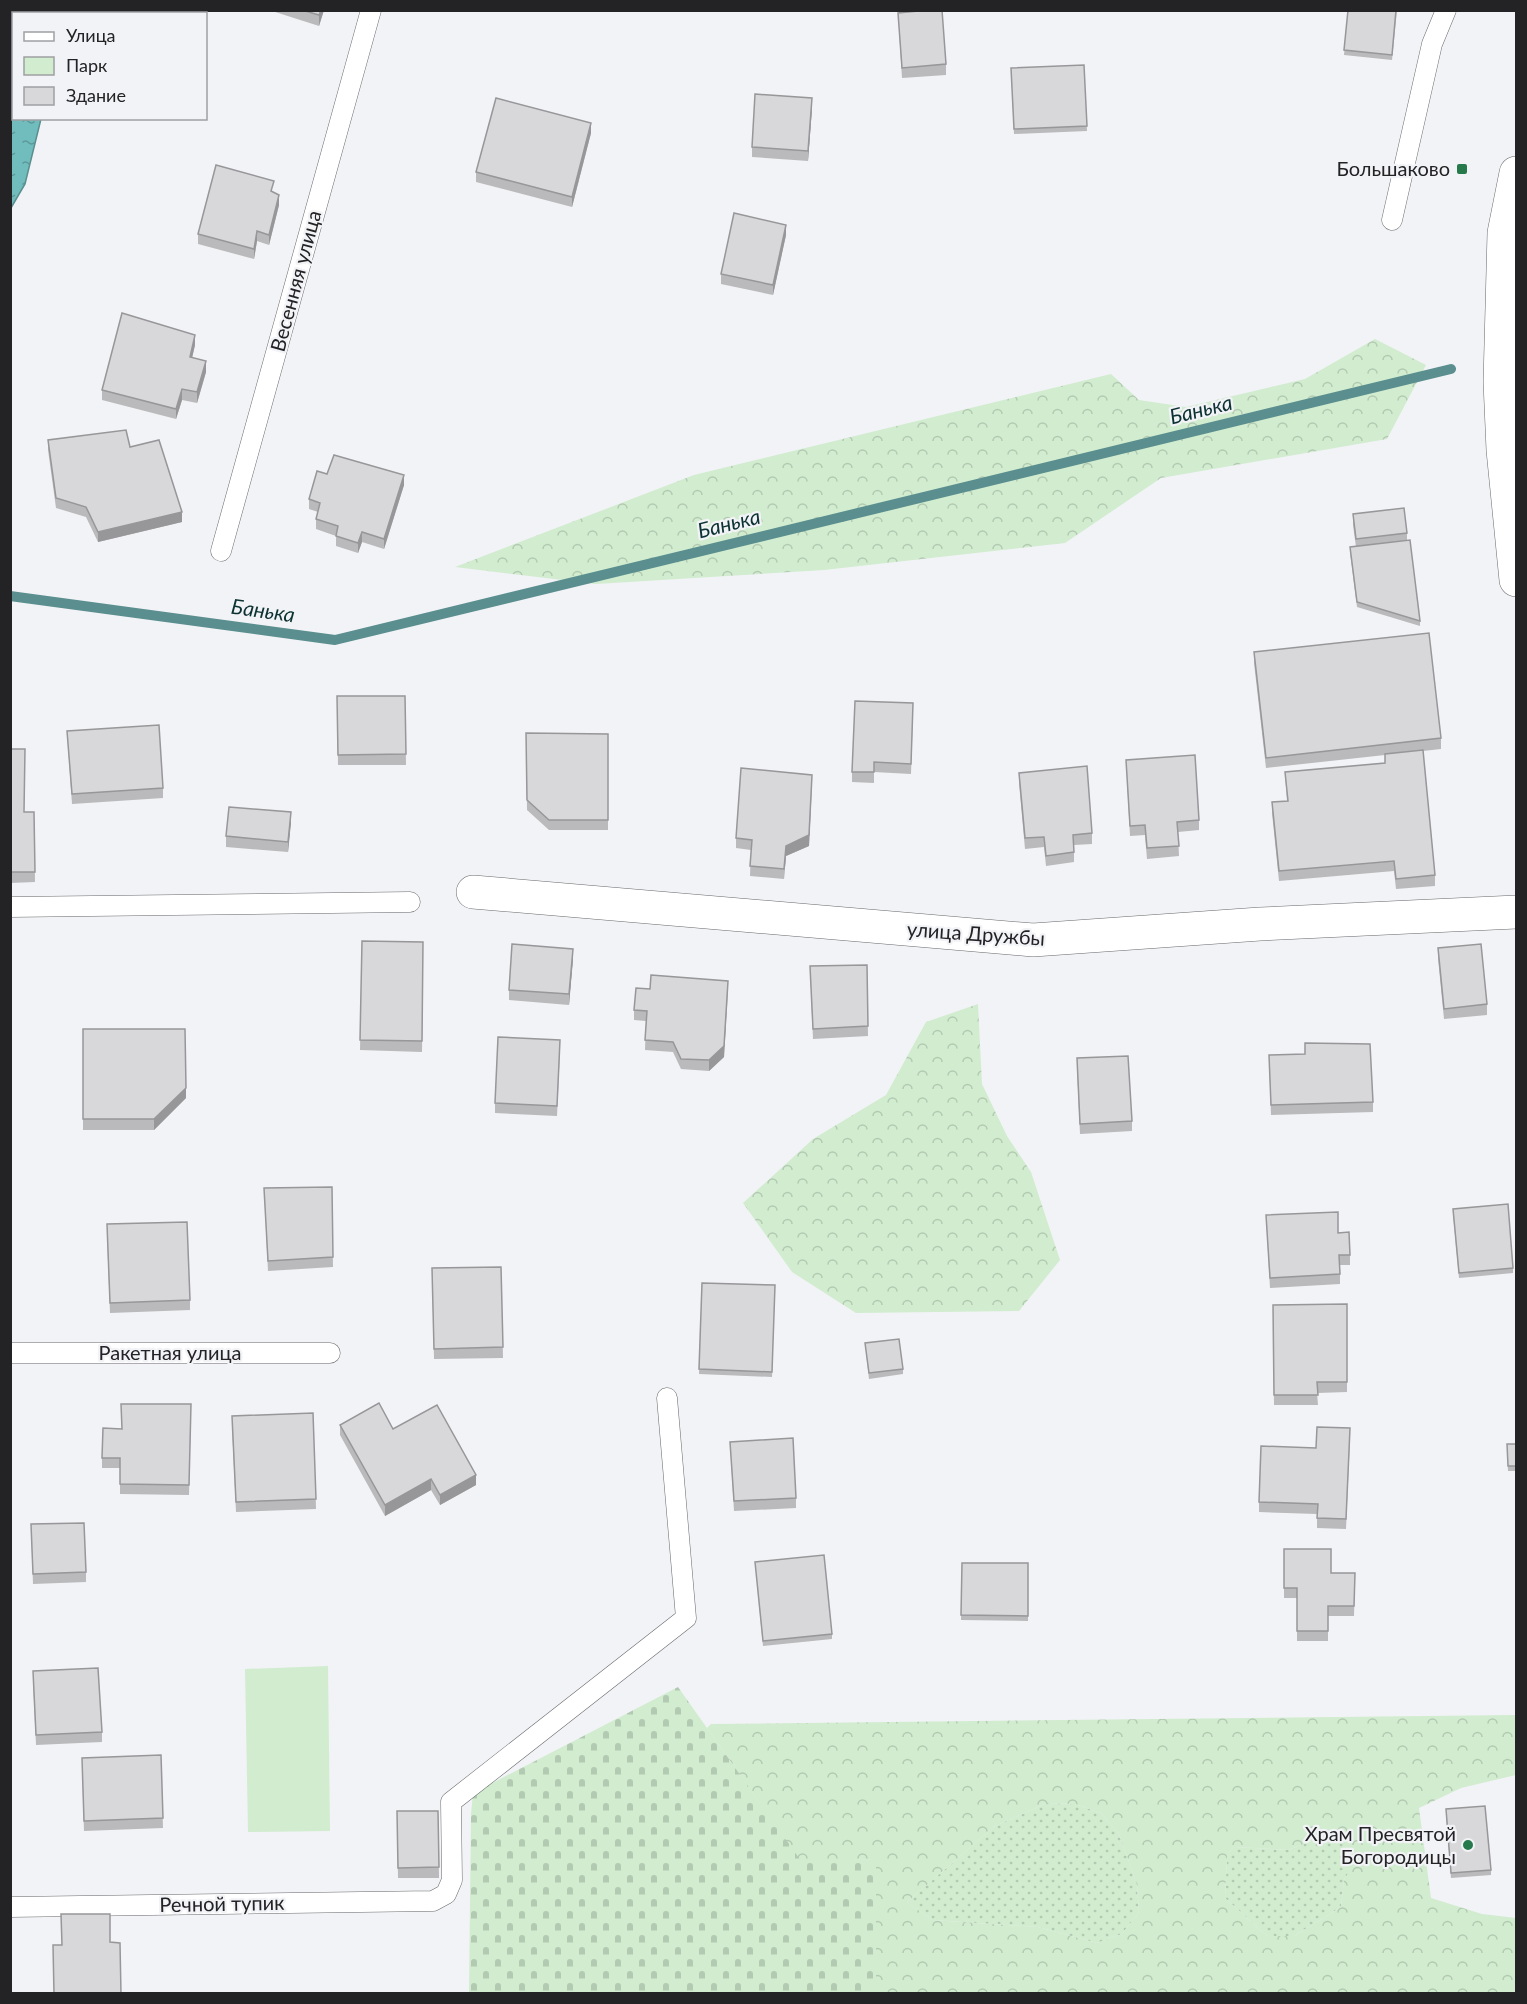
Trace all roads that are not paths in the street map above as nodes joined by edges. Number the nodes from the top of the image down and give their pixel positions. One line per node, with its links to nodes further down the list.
1 (371, 10): 6 (lane, Весенняя улица)
2 (1446, 10): 4 (lane)
3 (1516, 173): 5 (street)
4 (1392, 220)
5 (1510, 450): 7 (street)
6 (221, 551)
7 (1516, 580)
8 (473, 892): 11 (street, улица Дружбы)
9 (410, 902): 10 (lane)
10 (10, 907)
11 (1516, 912)
12 (10, 1353): 13 (lane, Ракетная улица)
13 (330, 1353)
14 (667, 1398): 15 (lane, Речной тупик)
15 (10, 1907)

